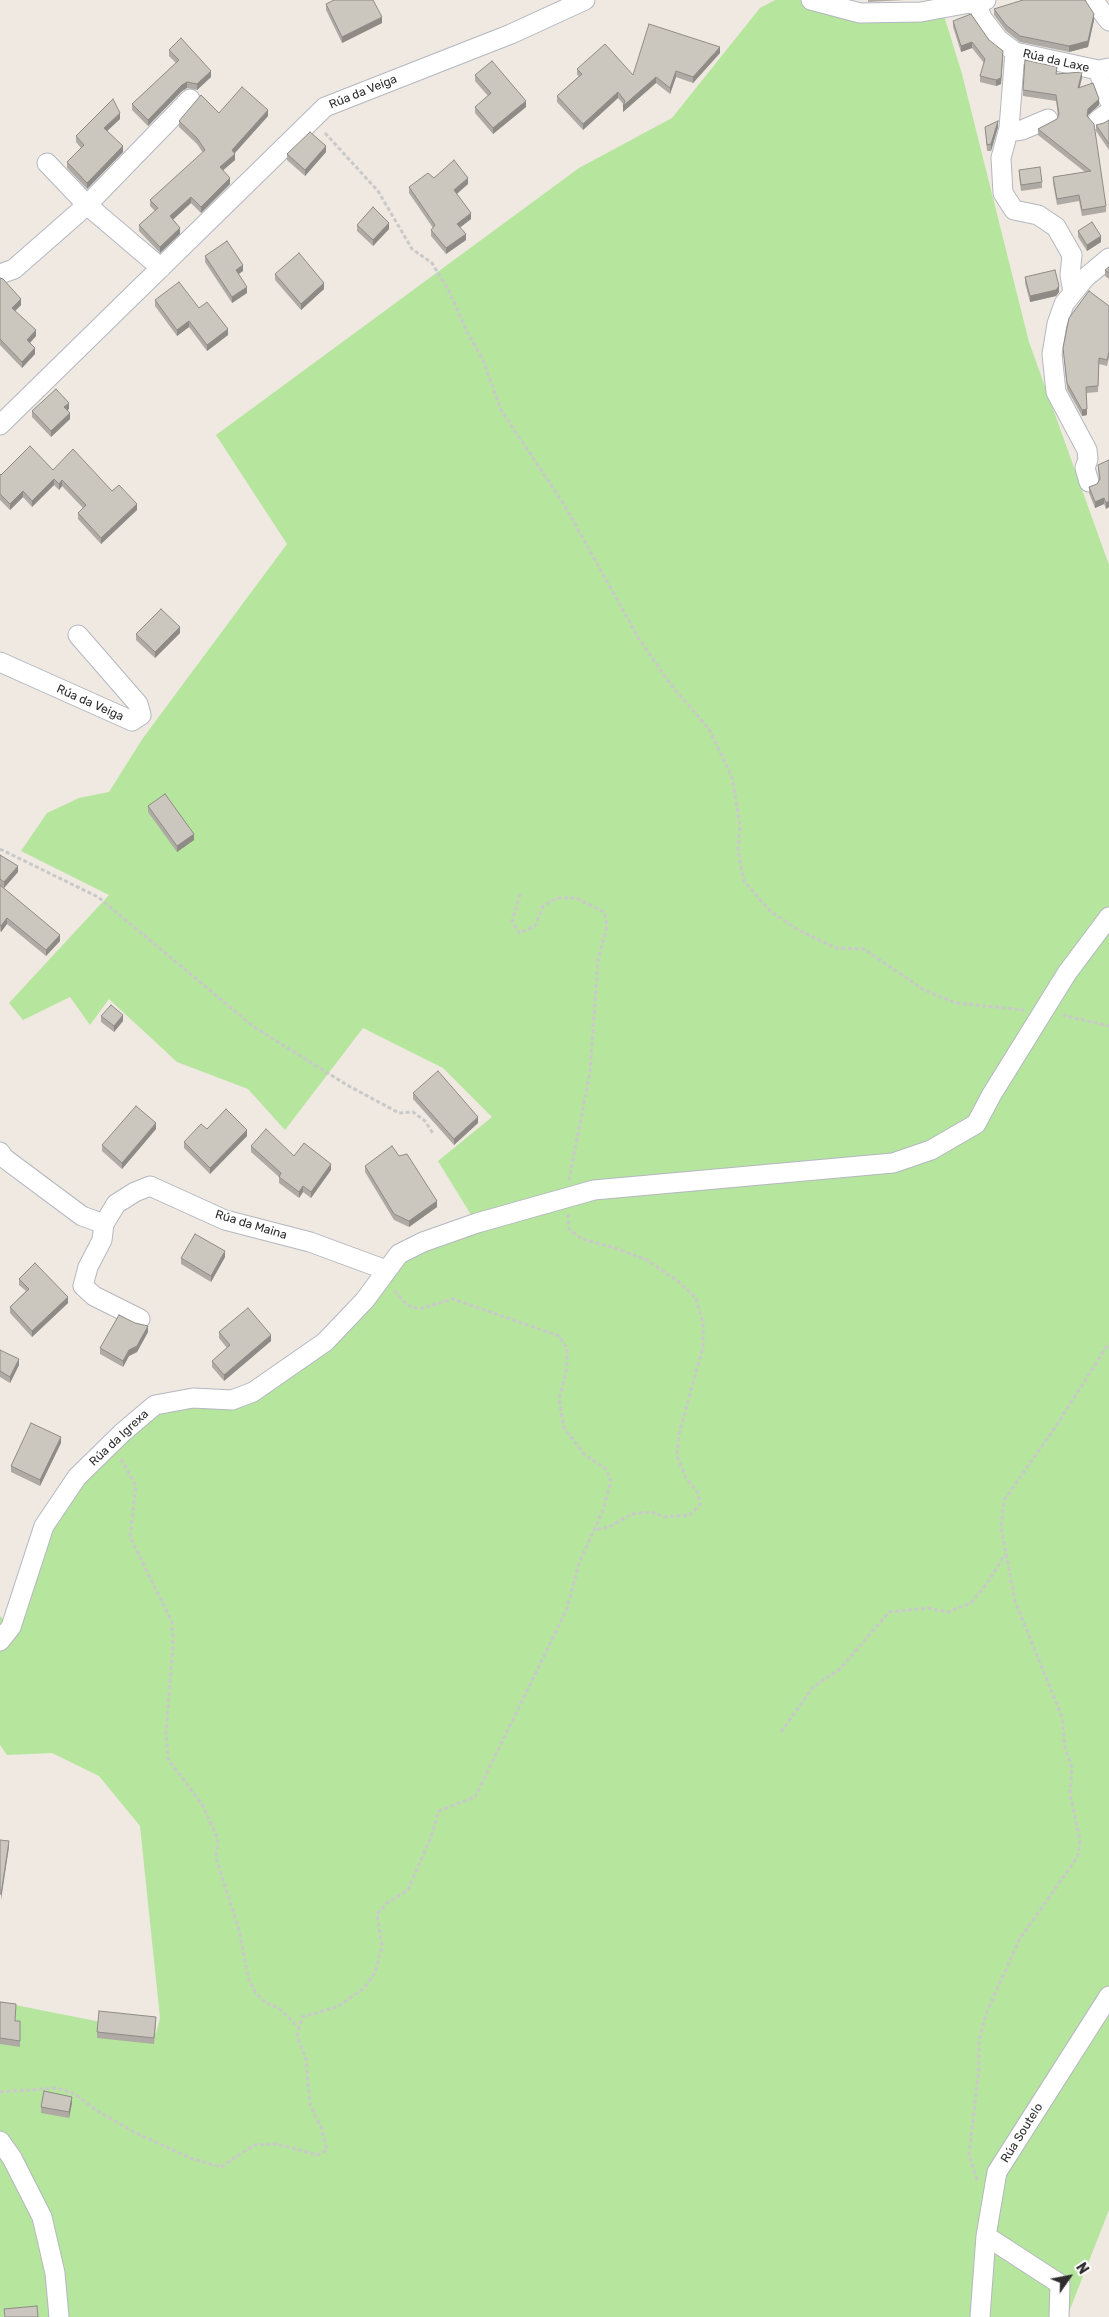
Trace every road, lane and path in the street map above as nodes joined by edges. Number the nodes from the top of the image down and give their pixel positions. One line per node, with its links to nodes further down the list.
1 (585, 0): 10 (street, Rúa da Veiga)
2 (811, 0): 4 (street)
3 (1092, 0): 5 (street)
4 (981, 1): 6 (street, Rúa da Laxe)
5 (1109, 21)
6 (1015, 52): 7 (street, Rúa da Laxe); 12 (street, Rúa da Laxe)
7 (1103, 69): 9 (street, Rúa da Laxe)
8 (190, 99): 14 (street)
9 (1109, 100)
10 (312, 119): 16 (street, Rúa da Veiga); 25 (path)
11 (1048, 119): 12 (street)
12 (1009, 128): 18 (street, Rúa da Laxe)
13 (47, 164): 14 (street)
14 (87, 205): 16 (street); 17 (street)
15 (1109, 258): 18 (street)
16 (161, 268): 19 (street, Rúa da Veiga)
17 (0, 274)
18 (1073, 292): 20 (street)
19 (0, 425)
20 (1089, 482)
21 (78, 635): 22 (street, Rúa da Veiga)
22 (0, 662)
23 (0, 849): 27 (path)
24 (1109, 917): 25 (street, Rúa da Igrexa)
25 (1043, 1012): 26 (path); 30 (street, Rúa da Igrexa)
26 (1109, 1026)
27 (434, 1135)
28 (0, 1152): 29 (street)
29 (104, 1224): 30 (street, Rúa da Maina); 31 (street, Rúa da Maina)
30 (386, 1270): 33 (street, Rúa da Igrexa); 38 (path)
31 (140, 1320)
32 (1109, 1344): 34 (path)
33 (111, 1444): 35 (street, Rúa da Igrexa); 38 (path)
34 (1005, 1554): 36 (path); 41 (path)
35 (0, 1641)
36 (781, 1732)
37 (1109, 1996): 42 (street, Rúa Soutelo)
38 (299, 2028): 39 (path)
39 (0, 2092)
40 (0, 2141): 43 (street)
41 (979, 2187)
42 (986, 2236): 44 (street, Rúa Soutelo); 45 (street)
43 (58, 2317)
44 (980, 2317)
45 (1059, 2317)

